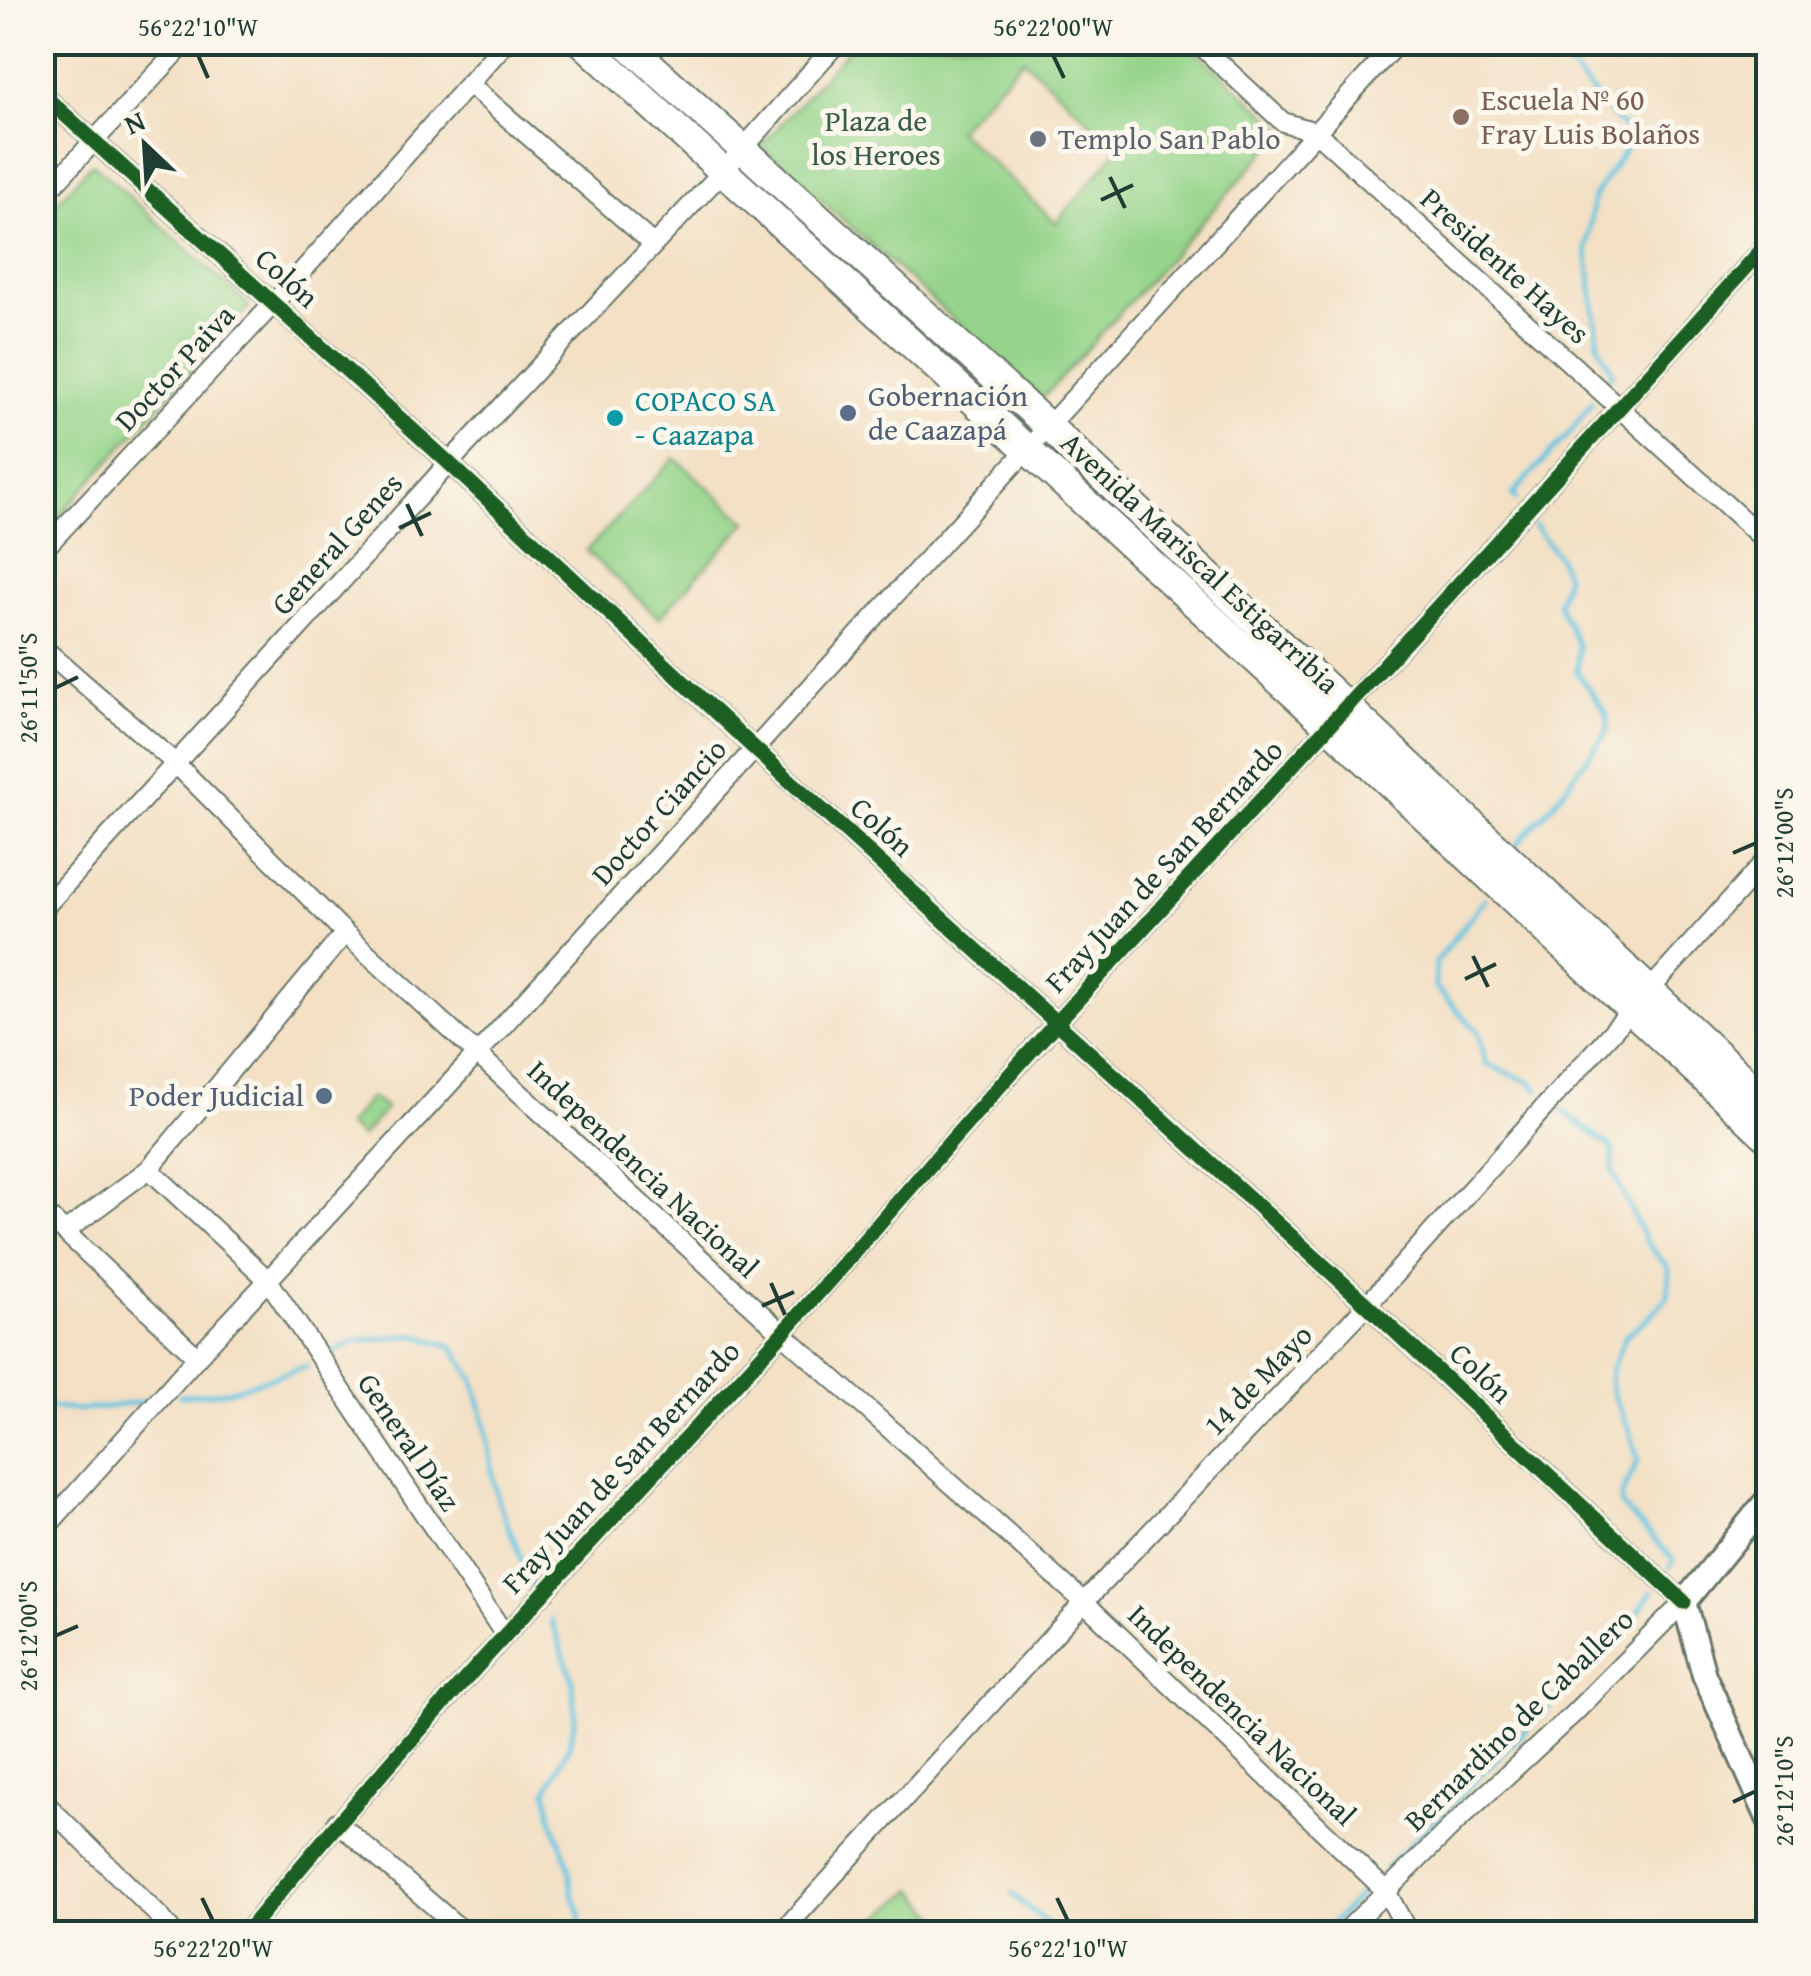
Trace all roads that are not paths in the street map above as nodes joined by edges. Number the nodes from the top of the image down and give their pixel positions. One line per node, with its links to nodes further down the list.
1 (186, 42): 11 (street)
2 (506, 42): 8 (street, Doctor Paiva)
3 (582, 42): 13 (main road, Avenida Mariscal Estigarribia)
4 (624, 42): 12 (main road, Avenida Mariscal Estigarribia)
5 (838, 42): 12 (street, General Genes)
6 (1197, 42): 10 (street, Presidente Hayes)
7 (1398, 42): 10 (street, Doctor Ciancio)
8 (469, 84): 16 (street); 17 (street, Doctor Paiva)
9 (42, 94): 11 (street, Colón)
10 (1316, 132): 18 (street, Presidente Hayes); 19 (street, Doctor Ciancio)
11 (94, 140): 14 (street); 17 (street, Colón)
12 (743, 148): 13 (street, General Genes); 19 (main road, Avenida Mariscal Estigarribia)
13 (724, 170): 16 (street, General Genes); 20 (main road, Avenida Mariscal Estigarribia)
14 (42, 197)
15 (1768, 243): 18 (street, Fray Juan de San Bernardo)
16 (653, 244): 21 (street, General Genes)
17 (274, 303): 21 (street, Colón); 23 (street, Doctor Paiva)
18 (1621, 408): 22 (street, Presidente Hayes); 25 (street, Fray Juan de San Bernardo)
19 (1048, 426): 20 (street, Doctor Ciancio); 25 (main road, Avenida Mariscal Estigarribia)
20 (1028, 449): 25 (main road, Avenida Mariscal Estigarribia); 26 (street, Doctor Ciancio)
21 (449, 462): 26 (street, Colón); 27 (street, General Genes)
22 (1768, 543)
23 (42, 551)
24 (42, 646): 27 (street, Independencia Nacional)
25 (1339, 717): 31 (main road, Avenida Mariscal Estigarribia); 32 (street, Fray Juan de San Bernardo)
26 (754, 748): 32 (street, Colón); 33 (street, Doctor Ciancio)
27 (175, 763): 29 (street, General Genes); 30 (street, Independencia Nacional)
28 (1768, 858): 31 (street, 14 de Mayo)
29 (42, 910)
30 (346, 933): 33 (street, Independencia Nacional); 36 (street)
31 (1640, 999): 34 (main road, Avenida Mariscal Estigarribia); 35 (main road, Avenida Mariscal Estigarribia); 40 (street, 14 de Mayo)
32 (1056, 1024): 40 (street, Colón); 41 (street, Fray Juan de San Bernardo)
33 (477, 1054): 39 (street, Doctor Ciancio); 41 (street, Independencia Nacional)
34 (1768, 1102)
35 (1768, 1138)
36 (149, 1169): 38 (street); 39 (street, General Díaz)
37 (42, 1210): 38 (street)
38 (66, 1231): 42 (street)
39 (268, 1280): 42 (street, Doctor Ciancio); 47 (street, General Díaz)
40 (1367, 1304): 45 (street, 14 de Mayo); 46 (street, Colón)
41 (782, 1333): 45 (street, Independencia Nacional); 47 (street, Fray Juan de San Bernardo)
42 (197, 1356): 44 (street, Doctor Ciancio)
43 (1768, 1499): 46 (street, Bernardino de Caballero)
44 (42, 1532)
45 (1084, 1602): 51 (street, Independencia Nacional); 55 (street, 14 de Mayo)
46 (1684, 1602): 49 (street); 51 (street, Bernardino de Caballero)
47 (505, 1635): 50 (street, Fray Juan de San Bernardo)
48 (42, 1800): 52 (street)
49 (1768, 1818)
50 (337, 1822): 53 (street, Fray Juan de San Bernardo); 54 (street)
51 (1386, 1891): 56 (street, Bernardino de Caballero); 57 (street, Independencia Nacional)
52 (174, 1934)
53 (246, 1934)
54 (466, 1934)
55 (780, 1934)
56 (1344, 1934)
57 (1409, 1934)

